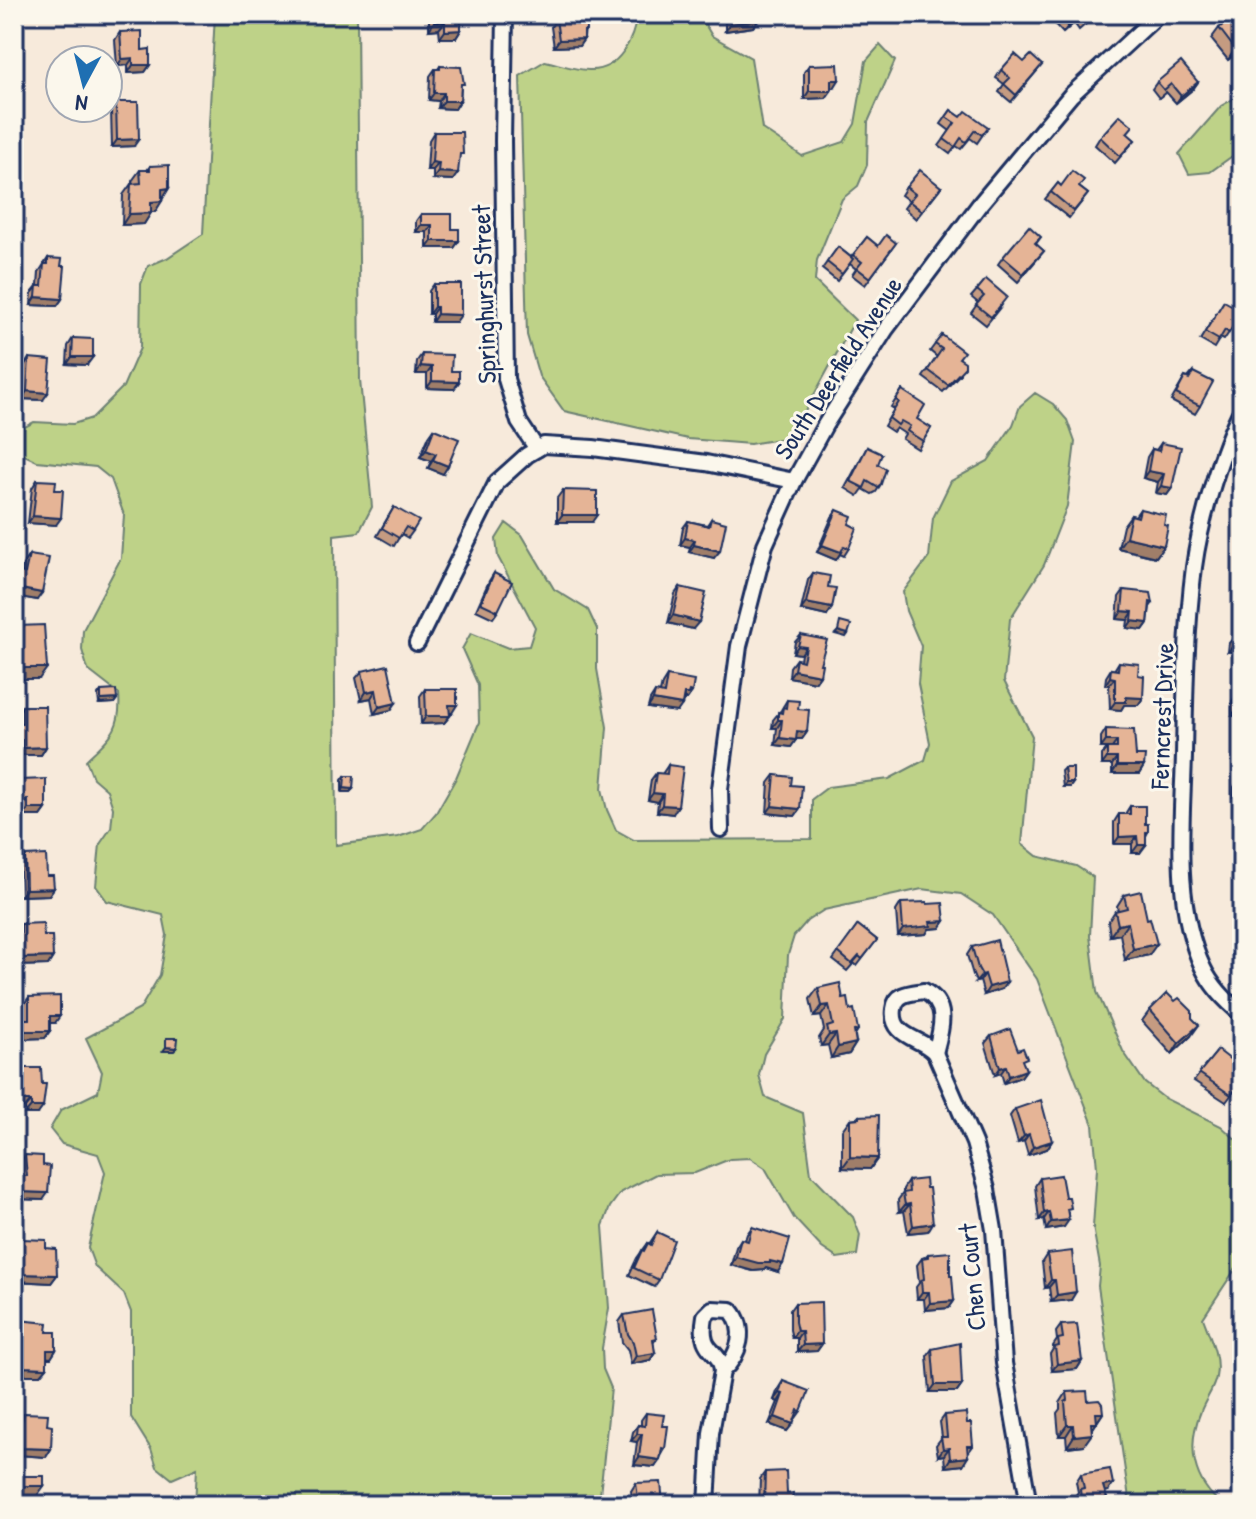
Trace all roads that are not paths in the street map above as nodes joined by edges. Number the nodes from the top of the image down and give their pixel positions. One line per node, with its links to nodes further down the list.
1 (505, 14): 4 (street, Springhurst Street)
2 (1159, 14): 5 (street, South Deerfield Avenue)
3 (1242, 409): 8 (street, Ferncrest Drive)
4 (537, 449): 5 (street); 6 (street)
5 (794, 481): 7 (street, South Deerfield Avenue)
6 (417, 643)
7 (721, 829)
8 (1242, 1014)
9 (935, 1053): 9 (street); 12 (street, Chen Court)
10 (722, 1371): 11 (street)
11 (707, 1505)
12 (1029, 1505)

